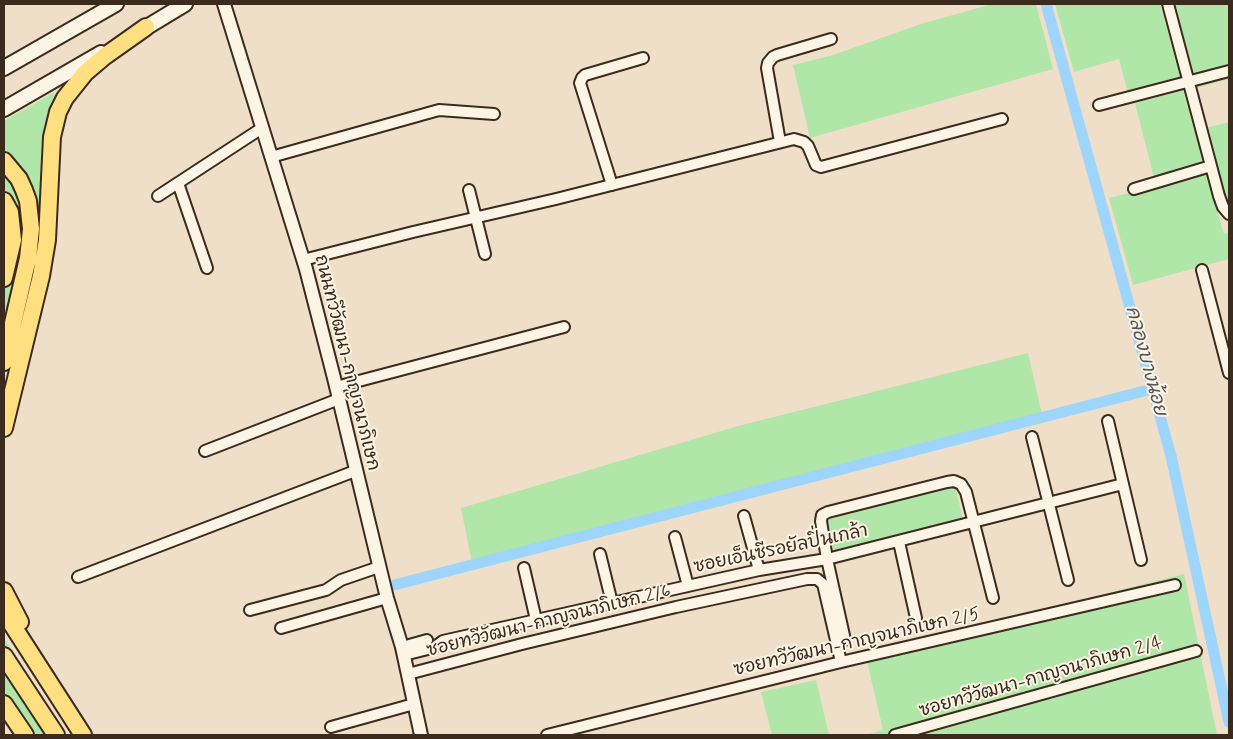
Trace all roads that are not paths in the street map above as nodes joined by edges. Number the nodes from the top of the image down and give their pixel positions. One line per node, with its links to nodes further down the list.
1 (116, 4): 8 (main road)
2 (186, 4): 5 (main road)
3 (224, 4): 15 (street, ถนนทวีวัฒนา-กาญจนาภิเษก)
4 (1168, 4): 10 (street)
5 (146, 27): 12 (main road); 38 (main road)
6 (831, 39): 16 (street)
7 (643, 58): 21 (street)
8 (4, 68)
9 (1229, 71): 10 (street)
10 (1189, 82): 11 (street); 19 (street)
11 (1099, 105)
12 (4, 110)
13 (494, 114): 17 (street)
14 (1002, 119): 16 (street)
15 (262, 128): 17 (street, ถนนทวีวัฒนา-กาญจนาภิเษก); 20 (street)
16 (780, 142): 21 (street)
17 (271, 157): 29 (street, ถนนทวีวัฒนา-กาญจนาภิเษก)
18 (4, 161): 34 (main road)
19 (1211, 166): 22 (street); 26 (street)
20 (178, 183): 24 (street); 30 (street)
21 (612, 185): 27 (street)
22 (1134, 189)
23 (469, 190): 27 (street)
24 (158, 196)
25 (4, 201): 32 (main road)
26 (1229, 214)
27 (476, 217): 28 (street); 29 (street)
28 (485, 254)
29 (303, 260): 36 (street, ถนนทวีวัฒนา-กาญจนาภิเษก)
30 (207, 268)
31 (1202, 270): 35 (street)
32 (4, 278)
33 (564, 327): 36 (street)
34 (4, 362)
35 (1229, 373)
36 (338, 393): 40 (street); 41 (street, ถนนทวีวัฒนา-กาญจนาภิเษก)
37 (1108, 420): 42 (street)
38 (4, 428)
39 (1032, 437): 43 (street)
40 (205, 451)
41 (355, 471): 51 (street, ถนนทวีวัฒนา-กาญจนาภิเษก); 54 (street)
42 (1124, 484): 43 (street, ซอยเอ็นซีรอยัลปิ่นเกล้า); 50 (street)
43 (1048, 503): 45 (street, ซอยเอ็นซีรอยัลปิ่นเกล้า); 55 (street)
44 (744, 516): 53 (street)
45 (973, 521): 47 (street, ซอยเอ็นซีรอยัลปิ่นเกล้า); 49 (street); 60 (street)
46 (675, 537): 57 (street)
47 (899, 542): 49 (street, ซอยเอ็นซีรอยัลปิ่นเกล้า); 64 (street)
48 (600, 554): 61 (street)
49 (827, 559): 53 (street, ซอยเอ็นซีรอยัลปิ่นเกล้า); 68 (street)
50 (1141, 560)
51 (379, 567): 59 (street, ถนนทวีวัฒนา-กาญจนาภิเษก); 62 (street)
52 (524, 568): 65 (street)
53 (759, 570): 57 (street, ซอยเอ็นซีรอยัลปิ่นเกล้า)
54 (78, 576)
55 (1068, 580)
56 (1175, 585): 72 (street, ซอยทวีวัฒนา-กาญจนาภิเษก 2/5)
57 (688, 586): 61 (street, ซอยเอ็นซีรอยัลปิ่นเกล้า)
58 (4, 591): 74 (main road)
59 (386, 598): 66 (street); 69 (street, ถนนทวีวัฒนา-กาญจนาภิเษก)
60 (993, 598)
61 (612, 603): 65 (street, ซอยเอ็นซีรอยัลปิ่นเกล้า)
62 (250, 610)
63 (4, 612): 74 (main road)
64 (916, 618)
65 (536, 620): 69 (street, ซอยเอ็นซีรอยัลปิ่นเกล้า)
66 (281, 628)
67 (4, 633): 80 (main road)
68 (845, 640)
69 (403, 651): 73 (street, ถนนทวีวัฒนา-กาญจนาภิเษก)
70 (1196, 651): 84 (street, ซอยทวีวัฒนา-กาญจนาภิเษก 2/4)
71 (4, 656): 79 (main road)
72 (841, 662): 73 (street, ซอยทวีวัฒนา-กาญจนาภิเษก 2/6); 83 (street, ซอยทวีวัฒนา-กาญจนาภิเษก 2/5)
73 (408, 674): 76 (street, ถนนทวีวัฒนา-กาญจนาภิเษก)
74 (58, 695): 81 (main road)
75 (4, 704): 78 (main road)
76 (414, 704): 77 (street); 82 (street, ถนนทวีวัฒนา-กาญจนาภิเษก)
77 (331, 727)
78 (24, 735)
79 (56, 735)
80 (73, 735)
81 (84, 735)
82 (421, 735)
83 (547, 735)
84 (895, 735)

